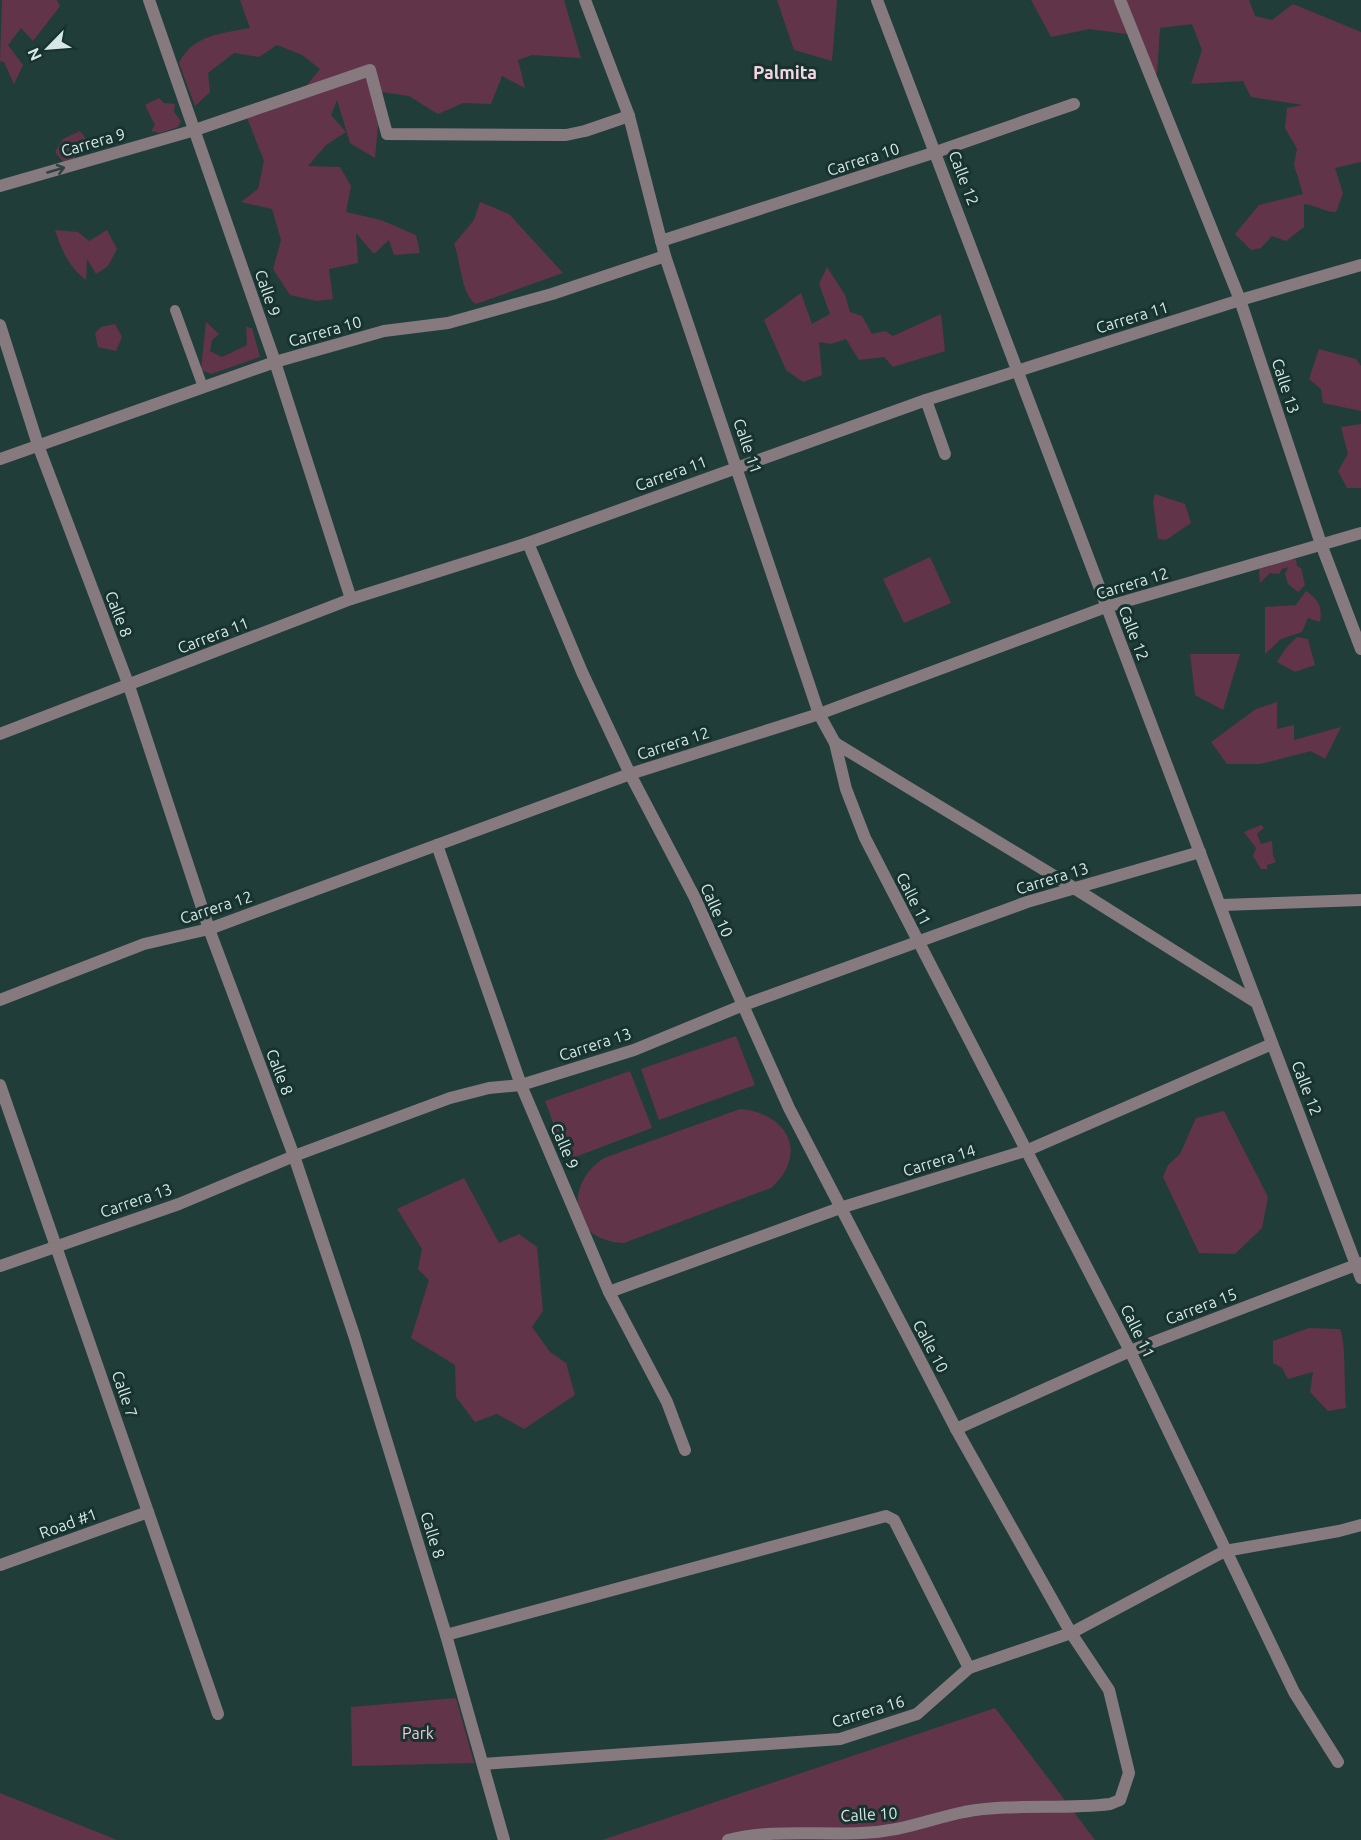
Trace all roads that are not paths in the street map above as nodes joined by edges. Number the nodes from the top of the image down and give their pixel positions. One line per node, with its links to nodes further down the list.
1 (149, 0): 7 (street, Calle 9)
2 (585, 0): 6 (street, Calle 11)
3 (877, 0): 8 (street, Calle 12)
4 (1120, 0): 13 (street, Calle 13)
5 (1074, 104): 8 (street, Carrera 10)
6 (629, 116): 7 (street, Carrera 9); 10 (street, Calle 11)
7 (195, 130): 9 (street, Carrera 9, one-way to 7); 16 (street, Calle 9)
8 (936, 152): 10 (street, Carrera 10); 17 (street, Calle 12)
9 (0, 186)
10 (661, 241): 11 (street, Calle 11)
11 (665, 256): 16 (street, Carrera 10); 23 (street, Calle 11)
12 (1361, 265): 13 (street, Carrera 11)
13 (1240, 300): 17 (street, Carrera 11); 26 (street, Calle 13)
14 (174, 310): 18 (lane)
15 (0, 325): 20 (street, Calle 8)
16 (275, 362): 18 (street, Carrera 10); 27 (street, Calle 9)
17 (1019, 370): 19 (street, Carrera 11); 28 (street, Calle 12)
18 (203, 387): 20 (street, Carrera 10)
19 (926, 400): 21 (street); 23 (street, Carrera 11)
20 (38, 446): 22 (street, Carrera 10); 30 (street, Calle 8)
21 (945, 454)
22 (0, 459)
23 (738, 466): 25 (street, Carrera 11); 31 (street, Calle 11)
24 (1361, 533): 26 (street, Carrera 12)
25 (528, 543): 27 (street, Carrera 11); 34 (street, Calle 10)
26 (1322, 544): 28 (street, Carrera 12); 29 (street, Calle 13)
27 (351, 599): 30 (street, Carrera 11)
28 (1106, 607): 31 (street, Carrera 12); 36 (street, Calle 12)
29 (1361, 649)
30 (129, 686): 32 (street, Carrera 11); 40 (street, Calle 8)
31 (819, 714): 33 (street, Calle 11); 34 (street, Carrera 12)
32 (0, 734)
33 (835, 743): 37 (street); 41 (street, Calle 11)
34 (630, 774): 35 (street, Carrera 12); 44 (street, Calle 10)
35 (437, 845): 40 (street, Carrera 12); 47 (street, Calle 9)
36 (1200, 852): 37 (street, Carrera 13); 39 (street, Calle 12)
37 (1074, 888): 41 (street, Carrera 13); 43 (street)
38 (1361, 900): 39 (street)
39 (1222, 905): 43 (street, Calle 12)
40 (209, 929): 42 (street, Carrera 12); 49 (street, Calle 8)
41 (917, 942): 44 (street, Carrera 13); 48 (street, Calle 11)
42 (0, 1000)
43 (1257, 1004): 45 (street, Calle 12)
44 (741, 1006): 47 (street, Carrera 13); 50 (street, Calle 10)
45 (1272, 1044): 48 (street, Carrera 14); 52 (street, Calle 12)
46 (0, 1085): 51 (street, Calle 7)
47 (522, 1085): 49 (street, Carrera 13); 55 (street, Calle 9)
48 (1028, 1150): 50 (street, Carrera 14); 56 (street, Calle 11)
49 (294, 1156): 51 (street, Carrera 13); 64 (street, Calle 8)
50 (840, 1208): 55 (street, Carrera 14); 57 (street, Calle 10)
51 (55, 1245): 53 (street, Carrera 13); 59 (street, Calle 7)
52 (1359, 1264): 54 (street, Calle 12); 56 (street, Carrera 15)
53 (0, 1266)
54 (1361, 1278)
55 (609, 1292): 58 (street, Calle 9)
56 (1130, 1352): 57 (street, Carrera 15); 61 (street, Calle 11)
57 (956, 1428): 63 (street, Calle 10)
58 (685, 1450)
59 (148, 1512): 62 (street, Road #1); 66 (street, Calle 7)
60 (1361, 1525): 61 (street, Carrera 16)
61 (1225, 1551): 63 (street, Carrera 16); 67 (street, Calle 11)
62 (0, 1565)
63 (1071, 1633): 65 (street, Carrera 16); 70 (street, Calle 10)
64 (447, 1635): 65 (street); 68 (street, Calle 8)
65 (969, 1668): 68 (street, Carrera 16)
66 (218, 1714)
67 (1338, 1762)
68 (483, 1764): 69 (street, Calle 8)
69 (504, 1840)
70 (728, 1840)

